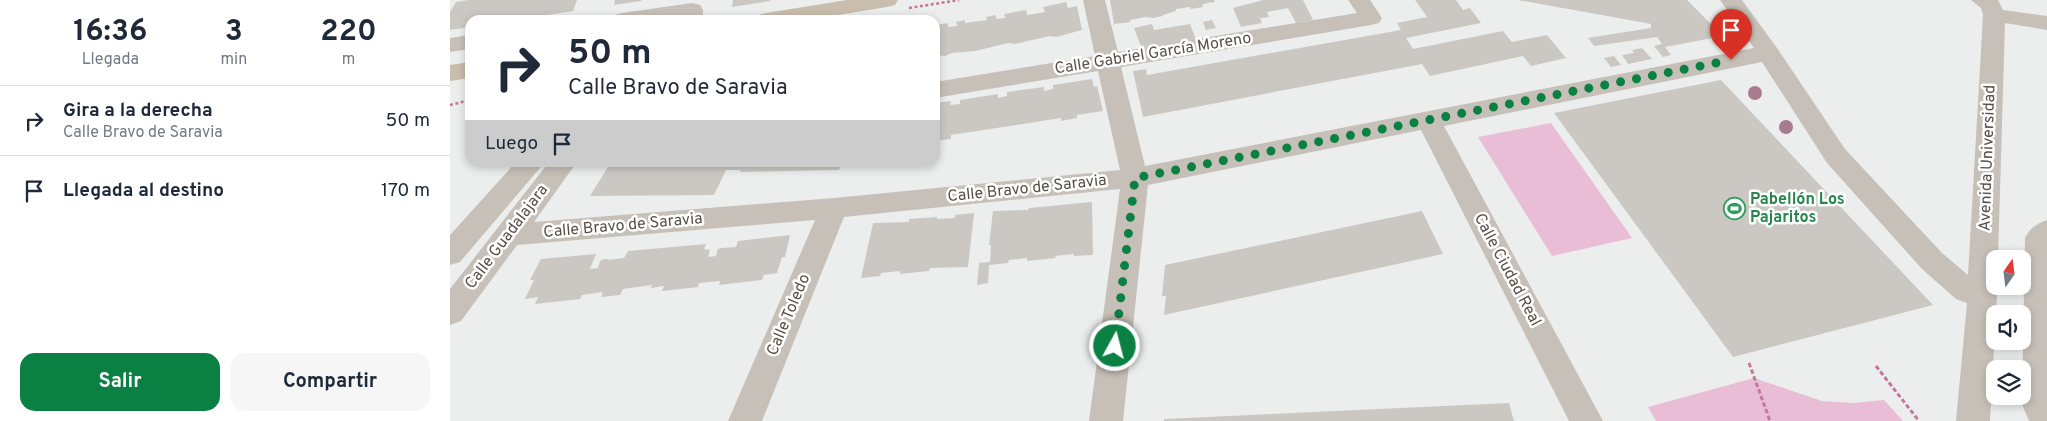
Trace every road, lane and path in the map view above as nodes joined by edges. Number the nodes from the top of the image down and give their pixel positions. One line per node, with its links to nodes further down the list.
1 (887, 0): 8 (main road)
2 (1094, 0): 13 (street)
3 (1731, 0): 12 (street)
4 (1988, 8): 9 (street); 27 (street, Avenida Universidad)
5 (1365, 9): 13 (street, Calle Gabriel García Moreno)
6 (657, 15): 7 (street)
7 (692, 15)
8 (796, 15)
9 (2047, 23)
10 (465, 43): 11 (street)
11 (450, 45)
12 (1769, 53): 19 (street, Calle Bravo de Saravia); 27 (street)
13 (1109, 61): 16 (street, Calle Gabriel García Moreno); 22 (street)
14 (465, 71): 15 (main road)
15 (450, 73)
16 (940, 89)
17 (465, 101): 18 (path)
18 (450, 105)
19 (1428, 120): 22 (street, Calle Bravo de Saravia); 33 (street, Calle Ciudad Real)
20 (528, 167): 26 (street)
21 (560, 167): 25 (street, Calle Guadalajara)
22 (1135, 178): 23 (street, Calle Bravo de Saravia); 32 (street)
23 (834, 208): 25 (street, Calle Bravo de Saravia); 31 (street, Calle Toledo)
24 (2047, 231): 37 (street)
25 (508, 235): 28 (street, Calle Guadalajara)
26 (450, 254)
27 (1982, 296): 36 (street, Avenida Universidad)
28 (450, 312)
29 (1749, 363): 34 (path)
30 (1876, 366): 35 (path)
31 (745, 421)
32 (1106, 421)
33 (1586, 421)
34 (1770, 421)
35 (1920, 421)
36 (1973, 421)
37 (2046, 421)

